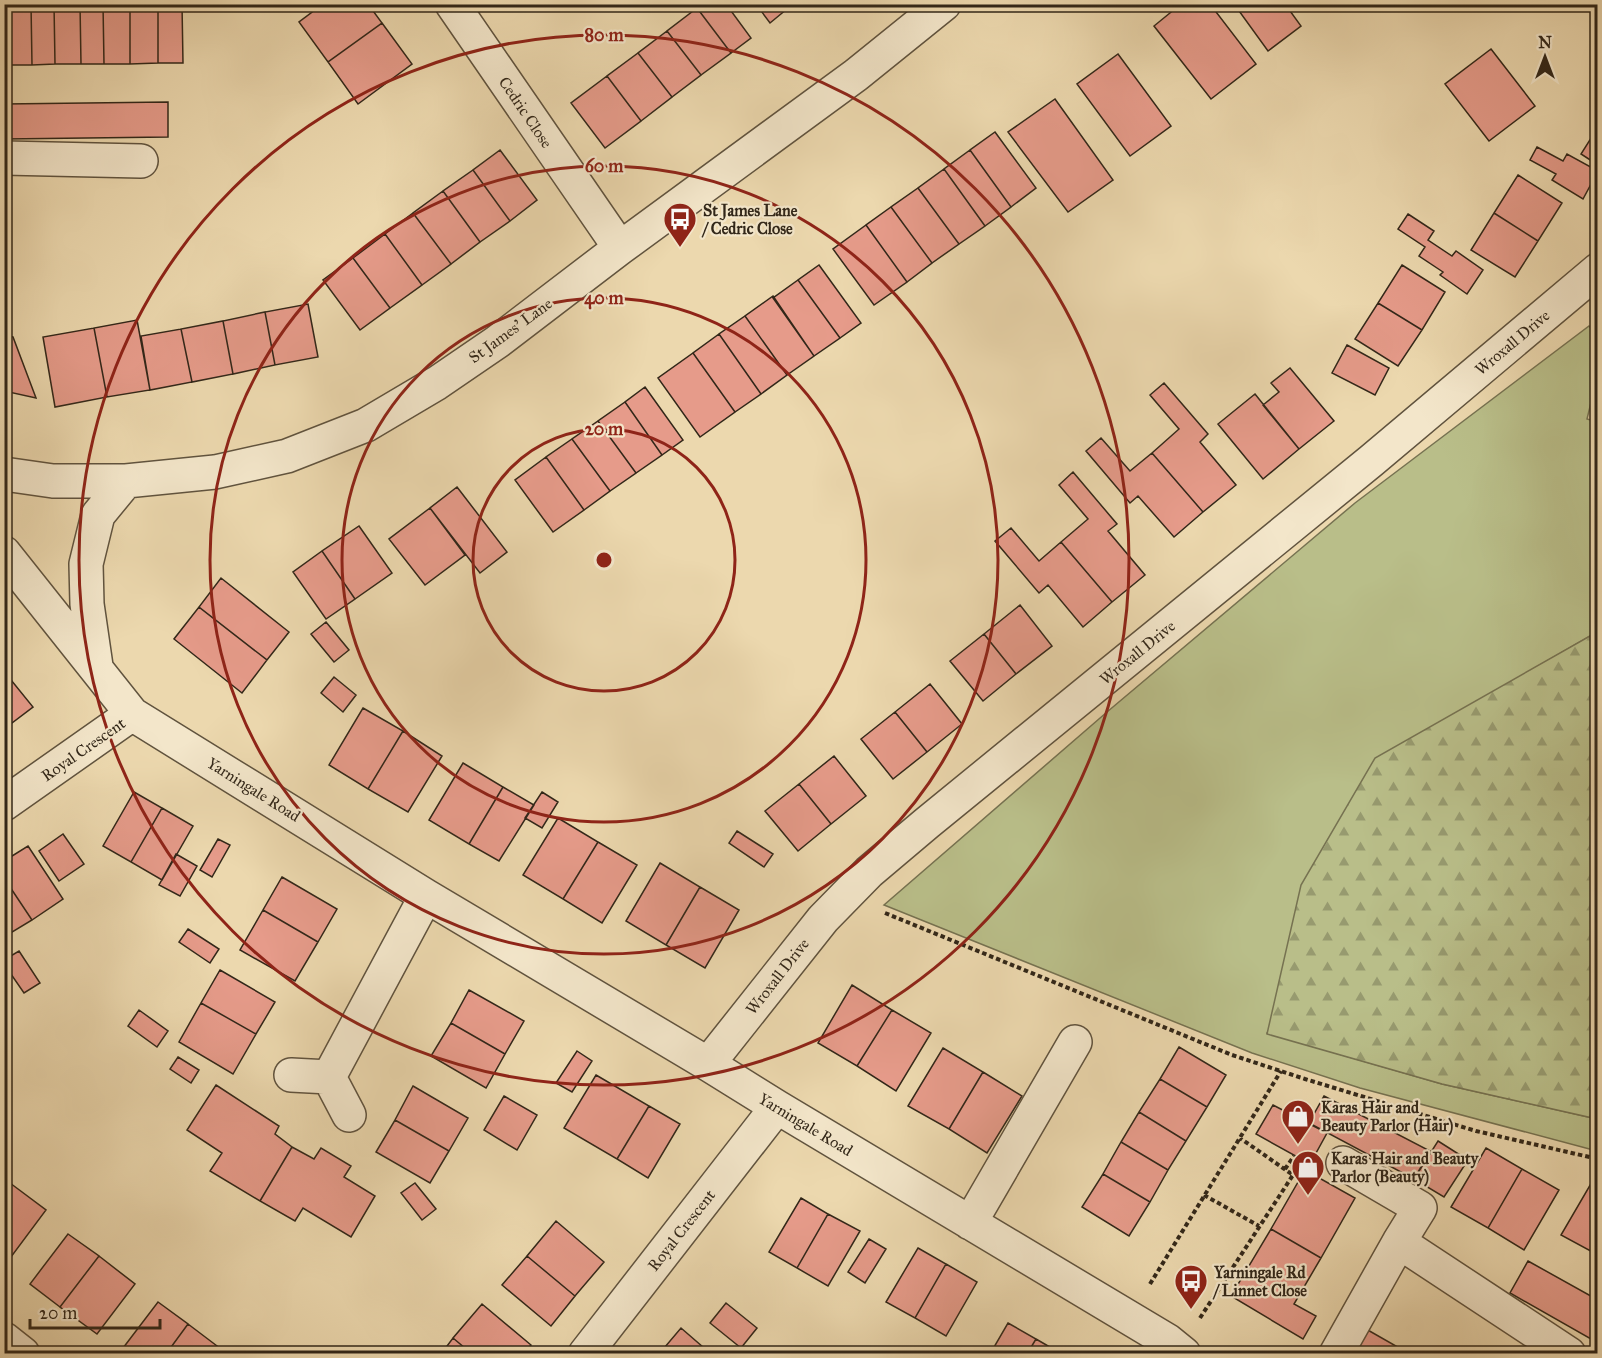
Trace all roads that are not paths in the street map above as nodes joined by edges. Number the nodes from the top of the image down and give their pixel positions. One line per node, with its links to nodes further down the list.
1 (452, 4): 5 (street, Cedric Close)
2 (944, 4): 5 (street, St James' Lane)
3 (4, 158): 4 (street)
4 (141, 161)
5 (620, 248): 8 (street, St James' Lane)
6 (1598, 270): 15 (street, Wroxall Drive)
7 (4, 474): 8 (street, St James' Lane)
8 (126, 481): 10 (street)
9 (4, 553): 10 (street, Yarningale Road)
10 (96, 668): 11 (street, Yarningale Road)
11 (132, 714): 12 (street, Royal Crescent); 13 (street, Yarningale Road)
12 (4, 804)
13 (426, 896): 15 (street, Yarningale Road); 17 (street)
14 (1075, 1042): 21 (street)
15 (708, 1064): 18 (street, Yarningale Road)
16 (291, 1075): 17 (street)
17 (329, 1077): 19 (street)
18 (777, 1107): 21 (street, Yarningale Road); 26 (street, Royal Crescent)
19 (349, 1115)
20 (1342, 1163): 22 (street)
21 (970, 1223): 24 (street, Yarningale Road)
22 (1399, 1242): 27 (street); 28 (street)
23 (4, 1339): 25 (street)
24 (1173, 1349)
25 (23, 1353)
26 (585, 1353)
27 (1336, 1353)
28 (1569, 1353)

